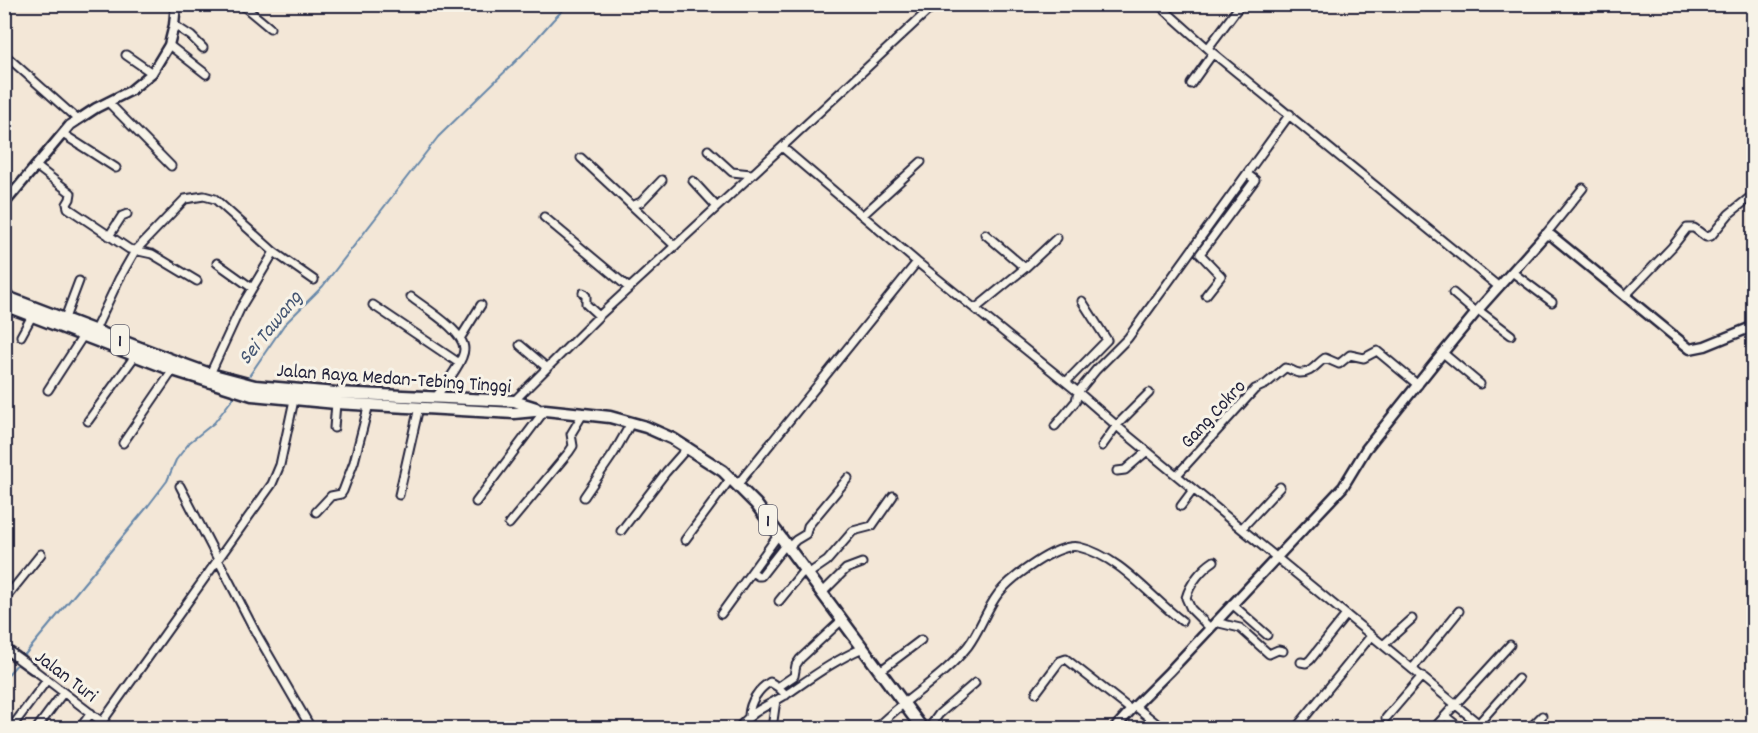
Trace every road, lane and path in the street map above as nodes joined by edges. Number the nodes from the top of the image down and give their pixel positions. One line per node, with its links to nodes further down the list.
1 (176, 4): 6 (street)
2 (241, 4): 7 (street)
3 (1158, 4): 10 (street)
4 (1241, 4): 10 (street)
5 (934, 5): 20 (street)
6 (174, 25): 8 (street); 9 (street)
7 (270, 28)
8 (169, 45): 13 (street); 14 (street)
9 (203, 48)
10 (1210, 50): 15 (street); 17 (street)
11 (4, 54): 18 (street)
12 (126, 55): 13 (street)
13 (152, 73): 16 (street)
14 (206, 74)
15 (1191, 84)
16 (108, 102): 18 (street); 25 (street)
17 (1290, 114): 28 (street); 53 (street)
18 (77, 119): 19 (street)
19 (63, 134): 24 (street); 26 (street)
20 (782, 147): 27 (street); 37 (street)
21 (708, 150): 27 (street)
22 (581, 158): 34 (street)
23 (921, 162): 37 (street)
24 (36, 166): 33 (street); 41 (street)
25 (171, 166)
26 (116, 168)
27 (751, 174): 35 (street)
28 (1247, 174): 58 (street); 90 (street)
29 (662, 180): 34 (street)
30 (693, 181): 35 (street)
31 (1583, 188): 40 (street)
32 (1754, 194): 60 (street)
33 (4, 204)
34 (634, 205): 43 (street)
35 (717, 207): 43 (street)
36 (128, 214): 41 (street)
37 (863, 215): 46 (street)
38 (544, 217): 55 (street)
39 (985, 234): 48 (street)
40 (1545, 235): 49 (street); 60 (street)
41 (109, 236): 44 (street)
42 (1057, 238): 48 (street)
43 (675, 246): 55 (street)
44 (135, 251): 45 (street); 52 (street); 73 (street)
45 (274, 252): 50 (street); 54 (street)
46 (917, 262): 67 (street); 112 (street)
47 (217, 263): 54 (street)
48 (1025, 268): 67 (street)
49 (1512, 272): 53 (street); 63 (street)
50 (314, 280)
51 (79, 281): 71 (street)
52 (197, 281)
53 (1499, 287): 68 (street)
54 (252, 288): 83 (street)
55 (629, 288): 70 (street)
56 (583, 293): 70 (street)
57 (1453, 293): 68 (street)
58 (1206, 295)
59 (4, 296): 71 (highway, Jalan Raya Medan-Tebing Tinggi / 1)
60 (1625, 296): 72 (street)
61 (411, 297): 76 (street)
62 (1082, 302): 84 (street)
63 (1552, 302)
64 (4, 305): 69 (highway, Jalan Raya Medan-Tebing Tinggi / 1)
65 (373, 305): 80 (street)
66 (481, 305): 76 (street)
67 (975, 309): 84 (street)
68 (1477, 311): 74 (street); 78 (street)
69 (32, 315): 73 (highway, Jalan Raya Medan-Tebing Tinggi / 1); 75 (street)
70 (598, 316): 81 (street)
71 (65, 318): 73 (highway, Jalan Raya Medan-Tebing Tinggi / 1)
72 (1754, 326)
73 (88, 331): 79 (highway, Jalan Raya Medan-Tebing Tinggi / 1); 83 (highway, Jalan Raya Medan-Tebing Tinggi / 1); 88 (street)
74 (1511, 335)
75 (21, 336)
76 (461, 336): 80 (street)
77 (520, 345): 81 (street)
78 (1443, 353): 85 (street); 86 (street)
79 (135, 356): 82 (highway, Jalan Raya Medan-Tebing Tinggi / 1); 100 (street)
80 (459, 363): 92 (street)
81 (546, 367): 94 (street)
82 (173, 370): 87 (highway, Jalan Raya Medan-Tebing Tinggi / 1); 105 (street)
83 (210, 374): 87 (highway, Jalan Raya Medan-Tebing Tinggi / 1)
84 (1066, 382): 90 (street)
85 (1480, 384)
86 (1418, 385): 110 (street, Gang Cokro); 129 (street)
87 (236, 386): 89 (highway, Jalan Raya Medan-Tebing Tinggi / 1)
88 (48, 390)
89 (253, 390): 92 (highway, Jalan Raya Medan-Tebing Tinggi / 1); 93 (highway, Jalan Raya Medan-Tebing Tinggi / 1)
90 (1078, 392): 102 (street); 103 (street)
91 (1149, 393): 102 (street)
92 (435, 398): 94 (highway, Jalan Raya Medan-Tebing Tinggi / 1)
93 (294, 400): 95 (highway, Jalan Raya Medan-Tebing Tinggi / 1); 130 (street)
94 (514, 401): 98 (highway, Jalan Raya Medan-Tebing Tinggi / 1)
95 (336, 402): 96 (highway, Jalan Raya Medan-Tebing Tinggi / 1); 104 (street)
96 (369, 404): 97 (highway, Jalan Raya Medan-Tebing Tinggi / 1); 121 (street)
97 (419, 407): 98 (highway, Jalan Raya Medan-Tebing Tinggi / 1); 116 (street)
98 (545, 410): 99 (highway, Jalan Raya Medan-Tebing Tinggi / 1); 119 (street)
99 (583, 414): 101 (highway, Jalan Raya Medan-Tebing Tinggi / 1); 122 (street)
100 (88, 421)
101 (630, 423): 107 (highway, Jalan Raya Medan-Tebing Tinggi / 1); 118 (street)
102 (1117, 425): 106 (street); 108 (street)
103 (1055, 426)
104 (334, 428)
105 (123, 443)
106 (1102, 446)
107 (688, 447): 112 (highway, Jalan Raya Medan-Tebing Tinggi / 1); 124 (street)
108 (1147, 451): 109 (street); 110 (street)
109 (1117, 471)
110 (1177, 475): 115 (street)
111 (848, 478): 127 (street)
112 (734, 481): 125 (highway, Jalan Raya Medan-Tebing Tinggi / 1); 126 (street)
113 (180, 486): 130 (street)
114 (1280, 487): 123 (street)
115 (1194, 490): 120 (street); 123 (street)
116 (399, 495)
117 (893, 496): 134 (street)
118 (584, 497)
119 (476, 502)
120 (1181, 506)
121 (316, 512)
122 (509, 524)
123 (1242, 528): 129 (street)
124 (621, 531)
125 (779, 534): 127 (highway, Jalan Raya Medan-Tebing Tinggi / 1); 133 (street)
126 (685, 540)
127 (788, 545): 133 (street); 134 (highway, Jalan Raya Medan-Tebing Tinggi / 1)
128 (41, 554): 136 (street)
129 (1276, 557): 138 (street); 141 (street)
130 (218, 559): 174 (street); 180 (street)
131 (1214, 561): 145 (street)
132 (862, 563): 135 (street)
133 (752, 572): 140 (street)
134 (807, 572): 135 (highway, Jalan Raya Medan-Tebing Tinggi / 1); 137 (street)
135 (822, 593): 143 (highway, Jalan Raya Medan-Tebing Tinggi / 1)
136 (4, 600)
137 (779, 601)
138 (1232, 604): 145 (street); 146 (street)
139 (1459, 611): 156 (street)
140 (721, 614)
141 (1346, 615): 147 (street); 154 (street)
142 (1412, 619): 149 (street)
143 (842, 620): 152 (highway, Jalan Raya Medan-Tebing Tinggi / 1); 162 (street)
144 (1182, 621): 166 (street)
145 (1213, 625): 153 (street); 168 (street)
146 (1267, 635)
147 (1371, 636): 149 (street); 188 (street)
148 (921, 640): 157 (street)
149 (1383, 645): 156 (street)
150 (1510, 645): 167 (street)
151 (4, 648): 155 (street, Jalan Turi)
152 (863, 648): 157 (highway, Jalan Raya Medan-Tebing Tinggi / 1); 162 (street)
153 (1283, 651)
154 (1301, 662)
155 (33, 669): 160 (street, Jalan Turi)
156 (1412, 669): 158 (street)
157 (880, 671): 166 (highway, Jalan Raya Medan-Tebing Tinggi / 1)
158 (1422, 676): 167 (street); 173 (street)
159 (1518, 679): 175 (street)
160 (47, 680): 163 (street, Jalan Turi); 176 (street)
161 (975, 683): 185 (street)
162 (782, 691): 165 (street); 170 (street)
163 (63, 693): 169 (street, Jalan Turi); 177 (street)
164 (1036, 693): 168 (street)
165 (776, 700): 170 (street); 182 (street)
166 (903, 704): 183 (street); 184 (highway, Jalan Raya Medan-Tebing Tinggi / 1)
167 (1455, 704): 171 (street); 175 (street)
168 (1133, 708): 186 (street); 187 (street)
169 (91, 713): 174 (street, Jalan Turi); 178 (street)
170 (749, 716): 181 (street)
171 (1445, 716): 189 (street); 190 (street)
172 (1542, 716): 191 (street)
173 (1386, 718)
174 (102, 722): 179 (street, Jalan Turi)
175 (1481, 727)
176 (11, 729)
177 (37, 729)
178 (80, 729)
179 (110, 729)
180 (311, 729)
181 (738, 729)
182 (772, 729)
183 (876, 729)
184 (922, 729)
185 (928, 729)
186 (1115, 729)
187 (1162, 729)
188 (1296, 729)
189 (1434, 729)
190 (1460, 729)
191 (1530, 729)

